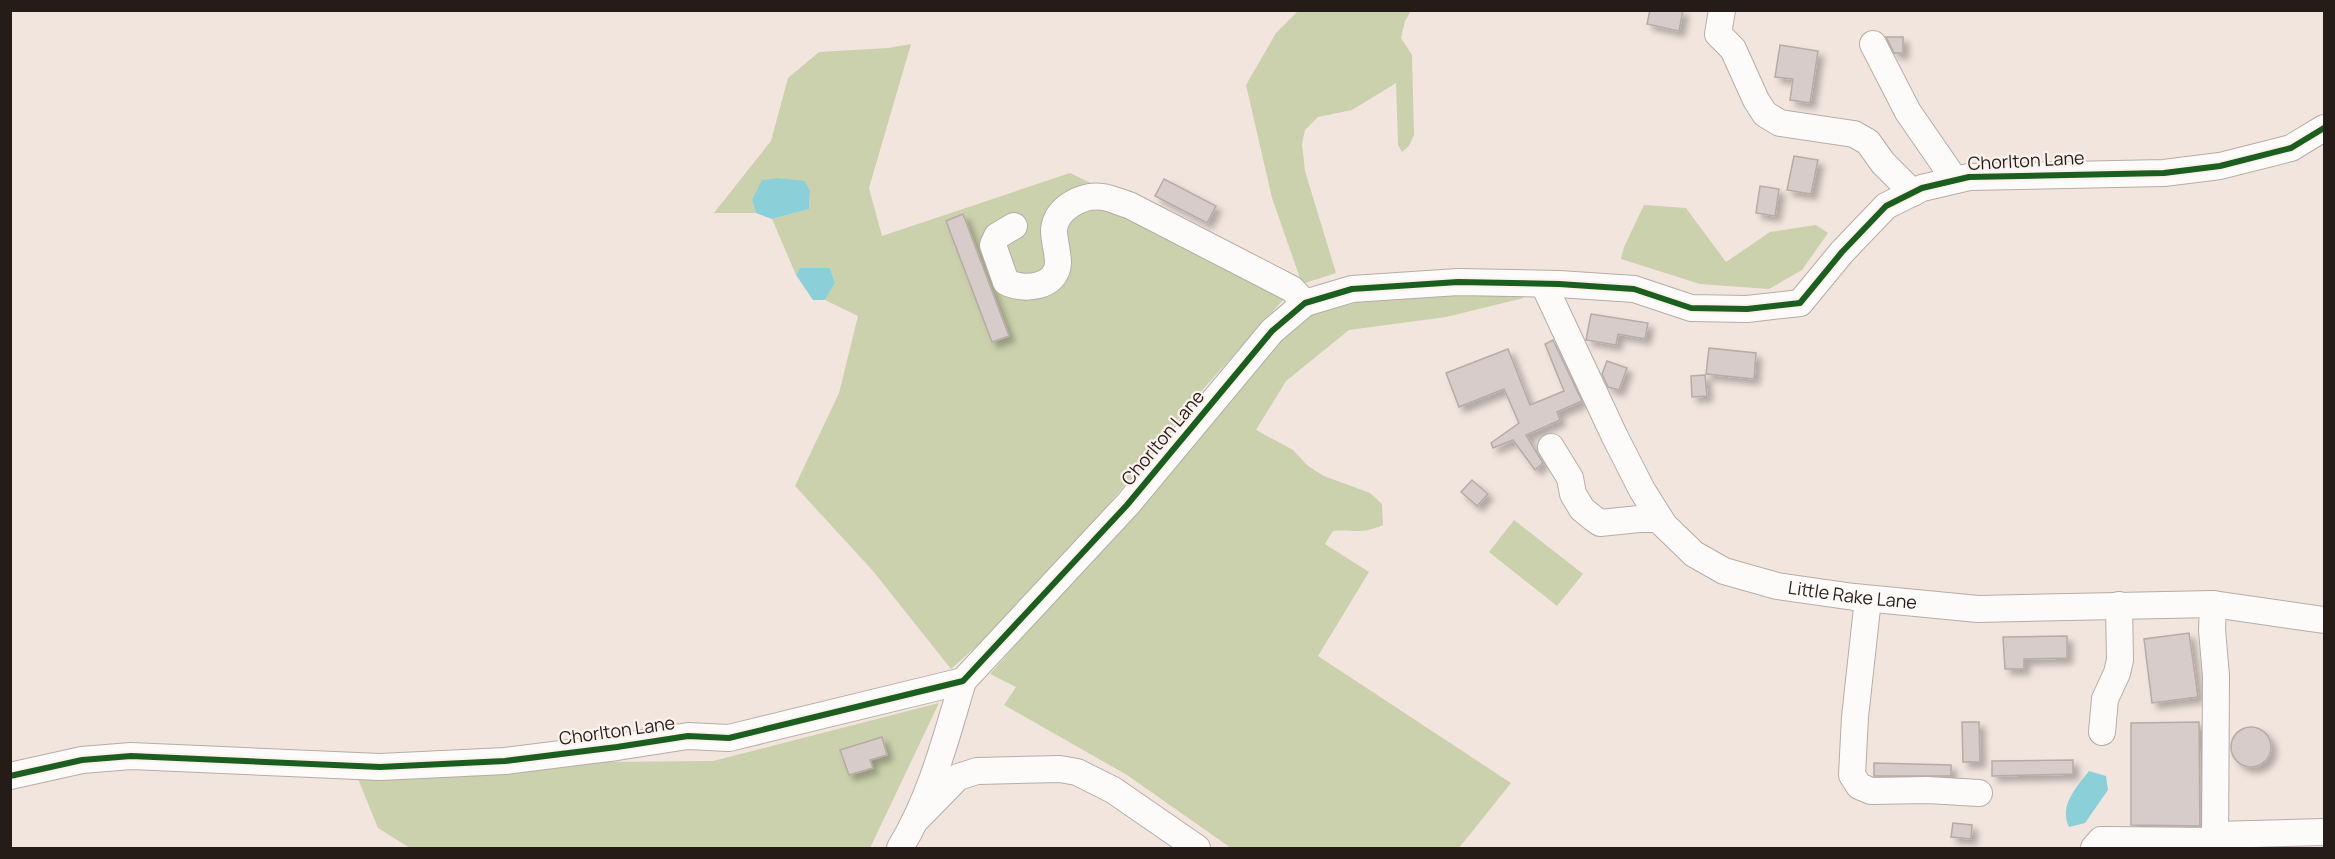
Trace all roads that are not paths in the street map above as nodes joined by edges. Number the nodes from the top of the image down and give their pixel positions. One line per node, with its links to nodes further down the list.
1 (1722, 10): 5 (street)
2 (1873, 44): 4 (street)
3 (2325, 128): 4 (street, Chorlton Lane)
4 (1955, 180): 5 (street, Chorlton Lane)
5 (1913, 193): 7 (street, Chorlton Lane)
6 (1014, 226): 8 (street)
7 (1544, 285): 8 (street, Chorlton Lane); 10 (street, Little Rake Lane)
8 (1305, 303): 15 (street, Chorlton Lane)
9 (1551, 447): 10 (street)
10 (1660, 519): 11 (street, Little Rake Lane)
11 (1868, 599): 13 (street, Little Rake Lane); 18 (street)
12 (2213, 604): 13 (street, Little Rake Lane); 14 (street, Little Rake Lane); 22 (street)
13 (2119, 605): 16 (street)
14 (2325, 620)
15 (963, 681): 17 (street, Chorlton Lane); 19 (street)
16 (2102, 732)
17 (10, 776)
18 (1978, 793)
19 (918, 818): 23 (street); 24 (street)
20 (2325, 832): 21 (street)
21 (2296, 840): 22 (street)
22 (2215, 841): 25 (street)
23 (900, 849)
24 (1197, 849)
25 (2094, 849)

